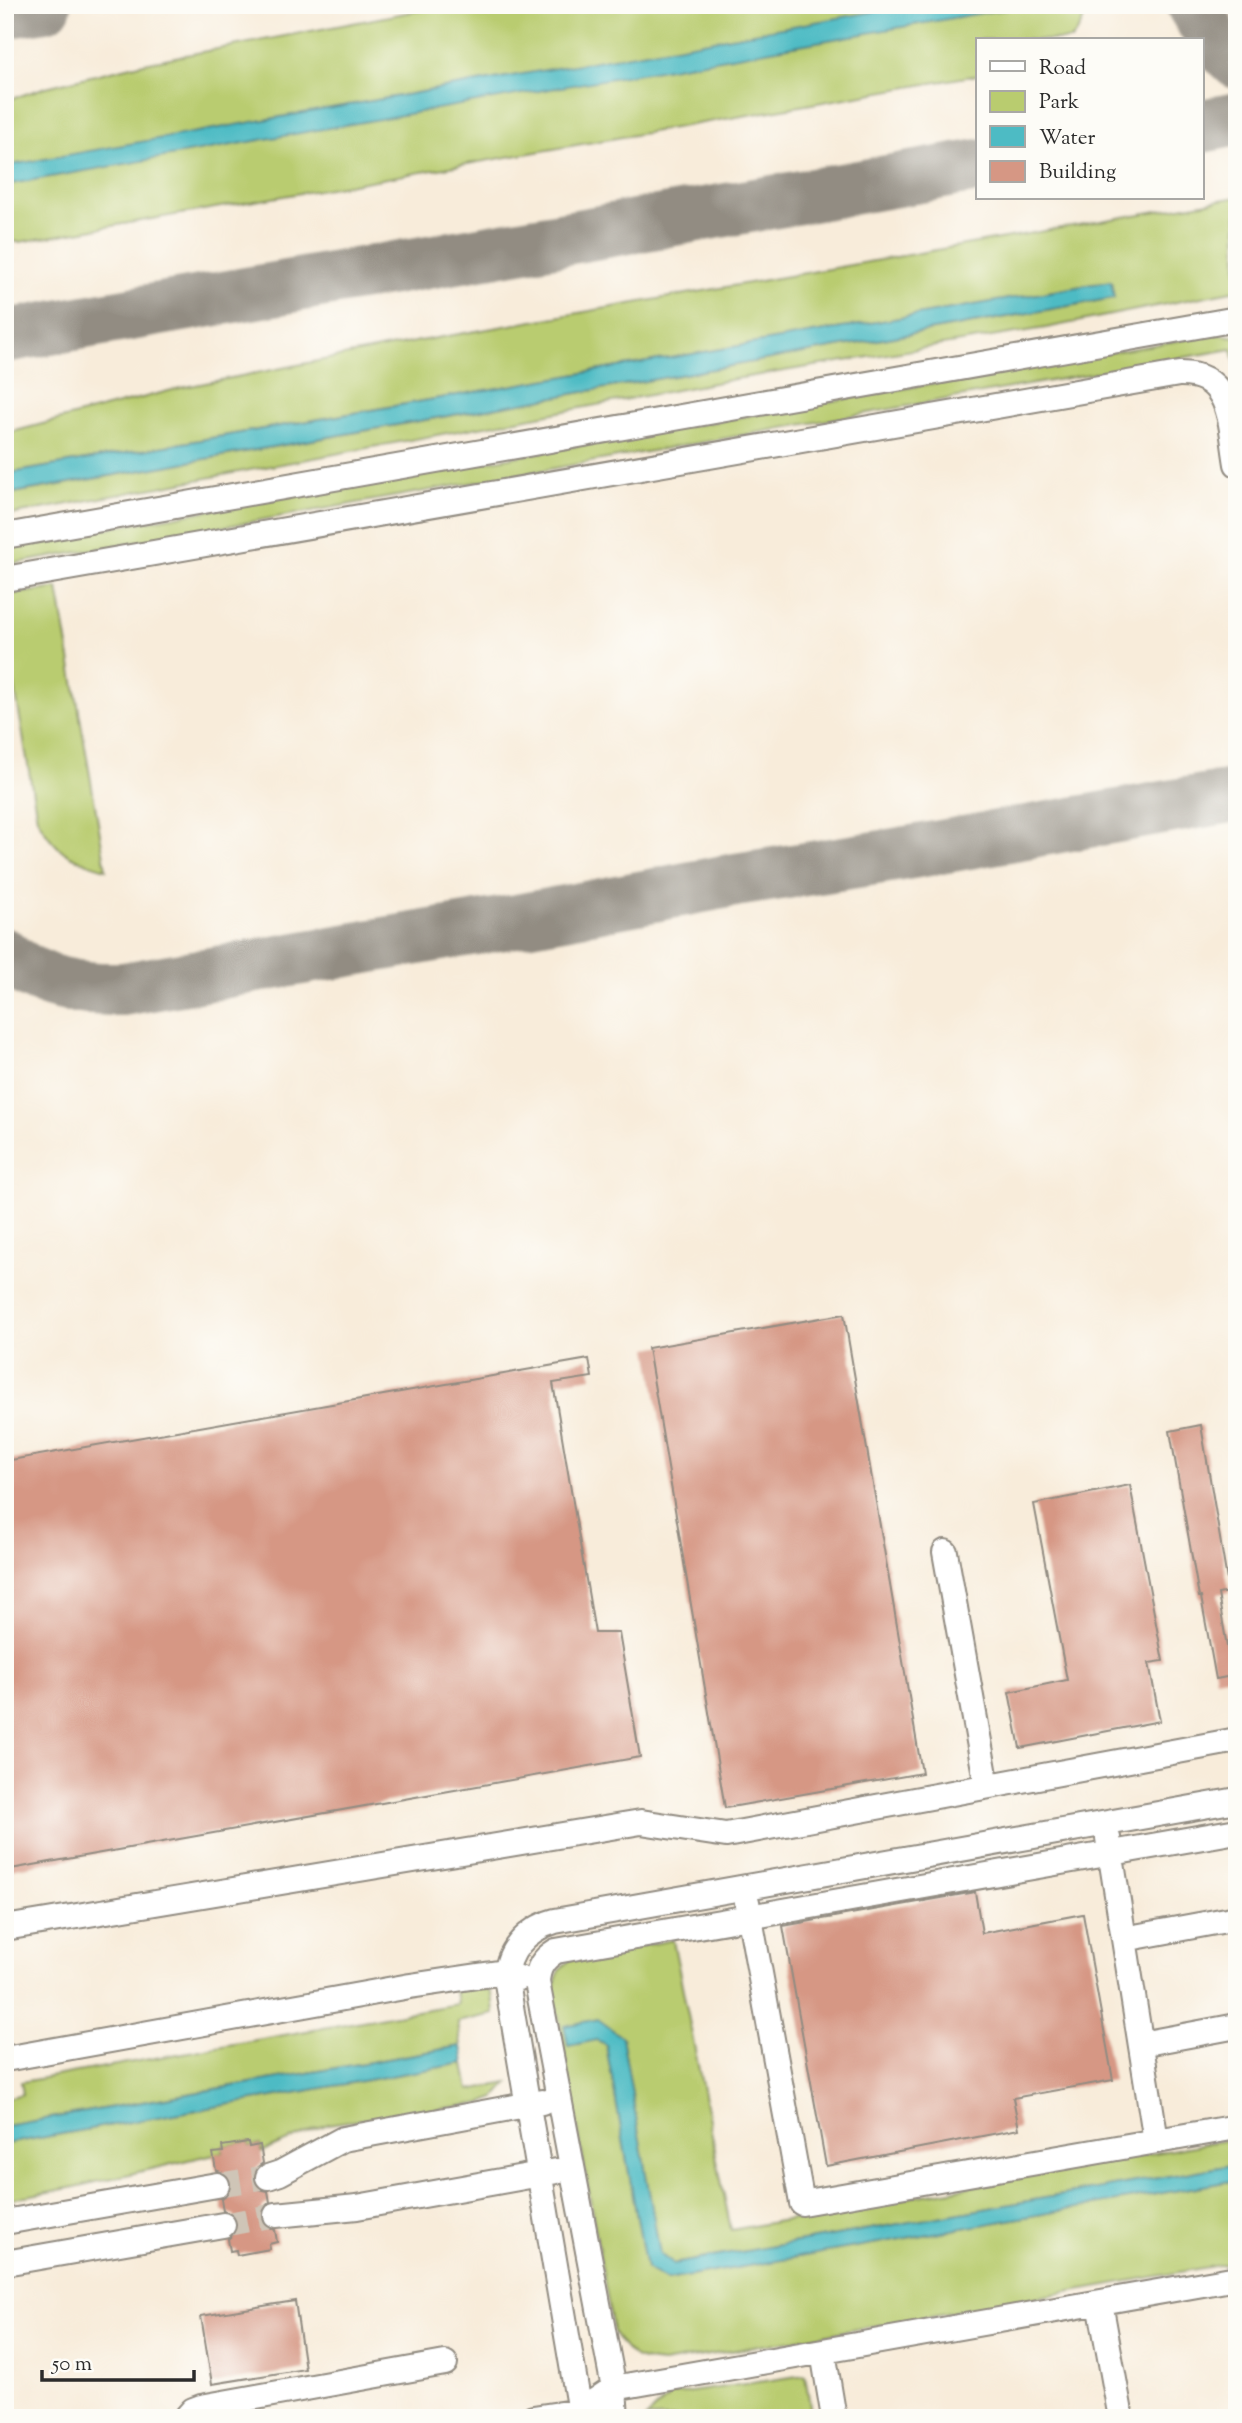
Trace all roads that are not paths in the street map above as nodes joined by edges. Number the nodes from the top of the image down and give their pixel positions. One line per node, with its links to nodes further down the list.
1 (1237, 319): 3 (lane)
2 (1237, 464): 4 (lane)
3 (5, 536)
4 (5, 579)
5 (945, 1552): 7 (lane)
6 (1237, 1740): 7 (lane)
7 (987, 1786): 15 (lane)
8 (1237, 1801): 9 (lane)
9 (1106, 1824): 11 (lane); 12 (lane)
10 (1237, 1831): 11 (lane)
11 (1110, 1853): 13 (lane); 16 (lane)
12 (744, 1887): 13 (lane); 17 (lane)
13 (749, 1915): 18 (lane); 25 (lane)
14 (1237, 1918): 16 (lane)
15 (5, 1928)
16 (1124, 1939): 20 (lane)
17 (506, 1975): 18 (lane); 21 (lane); 22 (lane)
18 (539, 1993): 23 (lane)
19 (1237, 2026): 20 (lane)
20 (1141, 2044): 25 (lane)
21 (5, 2059)
22 (525, 2092): 23 (lane); 27 (lane); 28 (lane)
23 (558, 2099): 26 (lane)
24 (1237, 2127): 25 (lane)
25 (1156, 2141)
26 (572, 2168): 27 (lane); 38 (lane)
27 (541, 2175): 30 (lane); 39 (lane)
28 (268, 2176)
29 (217, 2185): 31 (lane)
30 (276, 2215)
31 (5, 2222)
32 (223, 2225): 33 (lane)
33 (5, 2263)
34 (1237, 2278): 35 (lane)
35 (1100, 2303): 36 (lane); 44 (lane)
36 (823, 2352): 38 (lane); 43 (lane)
37 (445, 2363): 40 (lane)
38 (614, 2388): 39 (lane); 42 (lane)
39 (580, 2414): 41 (lane)
40 (186, 2418)
41 (533, 2418)
42 (616, 2418)
43 (834, 2418)
44 (1121, 2418)

